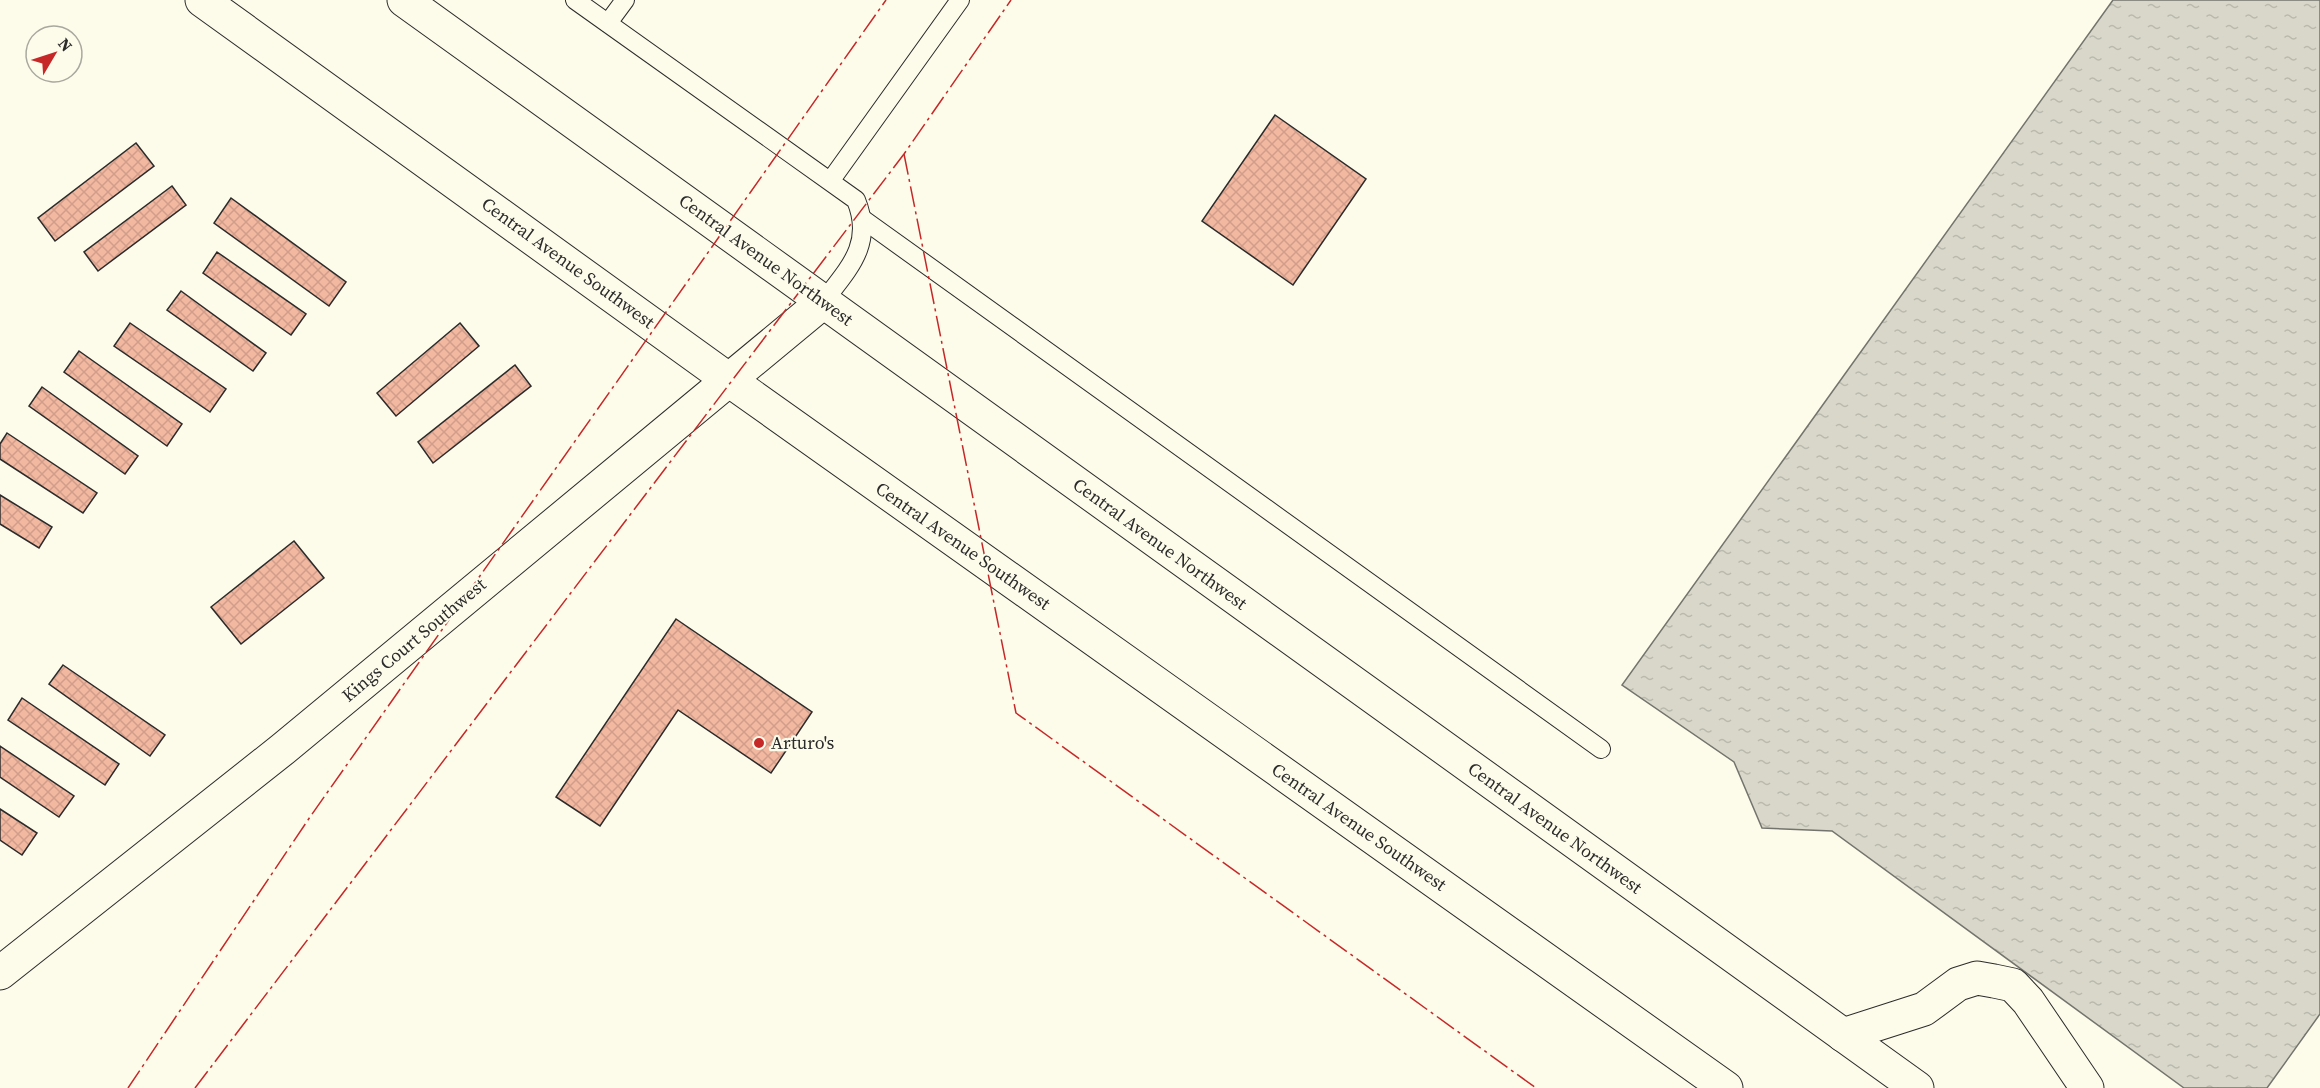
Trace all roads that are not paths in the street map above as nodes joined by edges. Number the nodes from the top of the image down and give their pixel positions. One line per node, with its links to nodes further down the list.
1 (202, 0): 10 (main road, Central Avenue Southwest)
2 (404, 0): 9 (main road, Central Avenue Northwest)
3 (575, 0): 6 (lane)
4 (625, 0): 6 (lane)
5 (960, 0): 7 (lane)
6 (608, 24): 7 (lane)
7 (831, 180): 8 (lane)
8 (864, 220): 9 (lane); 11 (lane)
9 (823, 302): 10 (main road, Kings Court Southwest); 13 (main road, Central Avenue Northwest)
10 (729, 380): 12 (main road, Kings Court Southwest); 14 (main road, Central Avenue Southwest)
11 (1600, 749)
12 (0, 973)
13 (1843, 1035): 15 (main road, Central Avenue Northwest); 16 (main road)
14 (1726, 1088)
15 (1917, 1088)
16 (2087, 1088)

